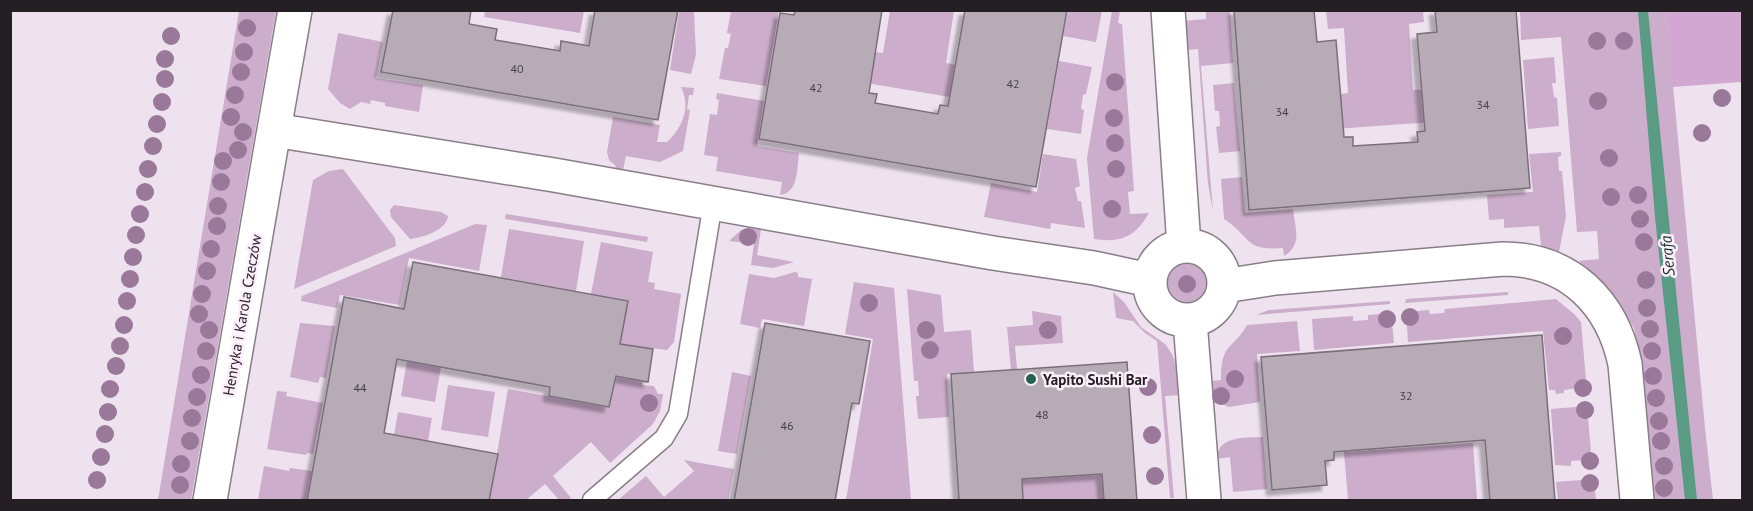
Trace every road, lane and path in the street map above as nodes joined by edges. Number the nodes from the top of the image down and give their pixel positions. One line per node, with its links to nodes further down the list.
1 (296, 10): 3 (street, Henryka i Karola Czeczów)
2 (1168, 10): 5 (street)
3 (274, 130): 4 (street); 9 (street, Henryka i Karola Czeczów)
4 (713, 203): 6 (street); 10 (lane)
5 (1184, 246): 6 (street); 7 (street)
6 (1149, 280): 8 (street)
7 (1224, 286): 8 (street); 12 (street)
8 (1190, 321): 11 (street)
9 (210, 501)
10 (592, 501)
11 (1204, 501)
12 (1637, 501)

